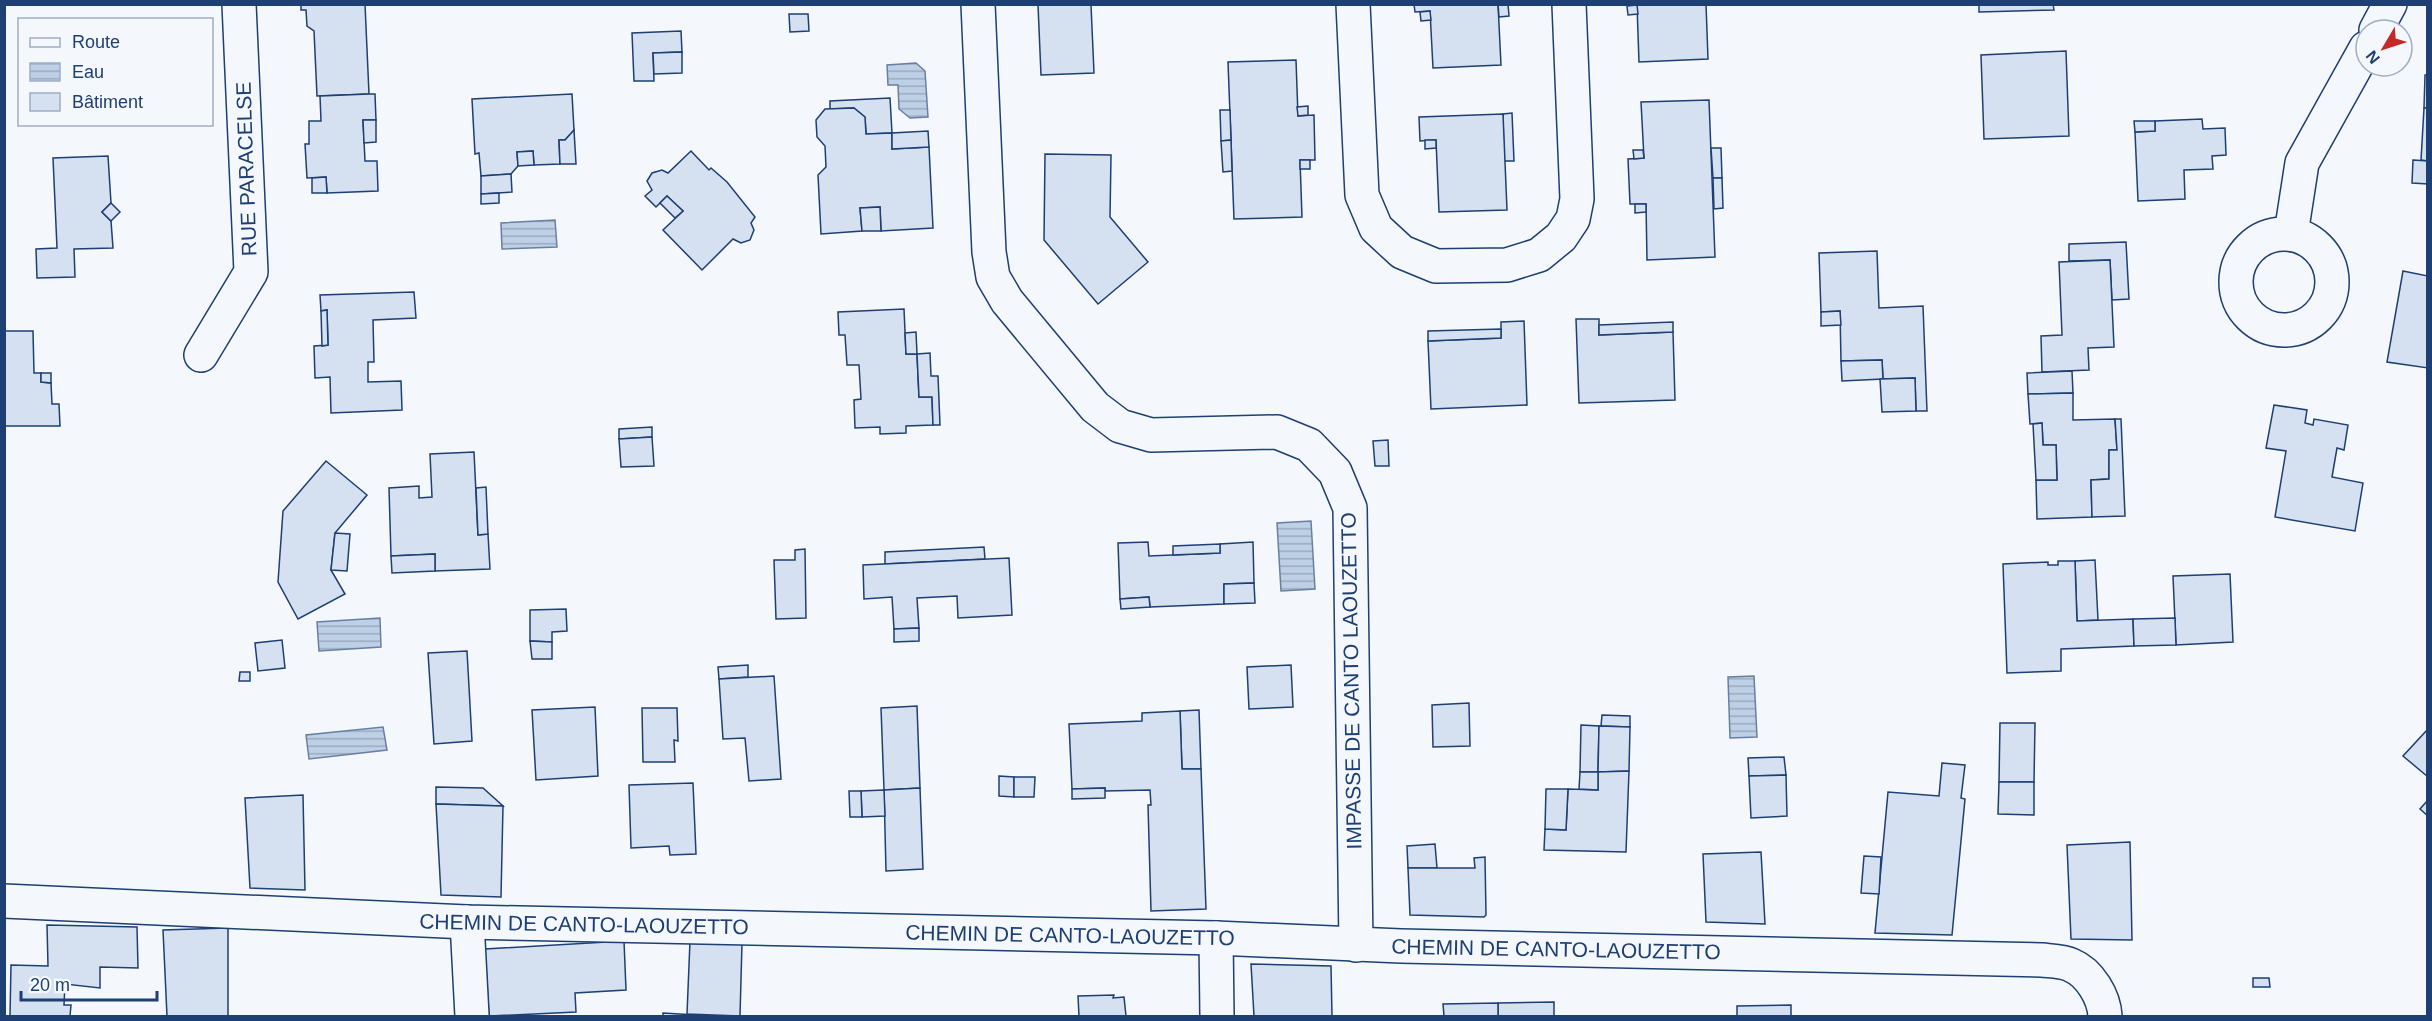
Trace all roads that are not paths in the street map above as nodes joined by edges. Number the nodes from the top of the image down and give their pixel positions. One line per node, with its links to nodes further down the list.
1 (239, 4): 9 (street, RUE PARACELSE)
2 (978, 4): 13 (street, IMPASSE DE CANTO LAOUZETTO)
3 (1353, 4): 4 (street)
4 (1569, 4)
5 (2390, 4): 6 (street)
6 (2382, 18)
7 (2354, 69): 8 (street)
8 (2290, 234)
9 (201, 355)
10 (4, 902): 11 (street, CHEMIN DE CANTO-LAOUZETTO)
11 (467, 922): 12 (street, CHEMIN DE CANTO-LAOUZETTO); 14 (street)
12 (1216, 938): 13 (street, CHEMIN DE CANTO-LAOUZETTO); 15 (street)
13 (1356, 945): 16 (street, CHEMIN DE CANTO-LAOUZETTO)
14 (472, 1017)
15 (1217, 1017)
16 (2105, 1017)

